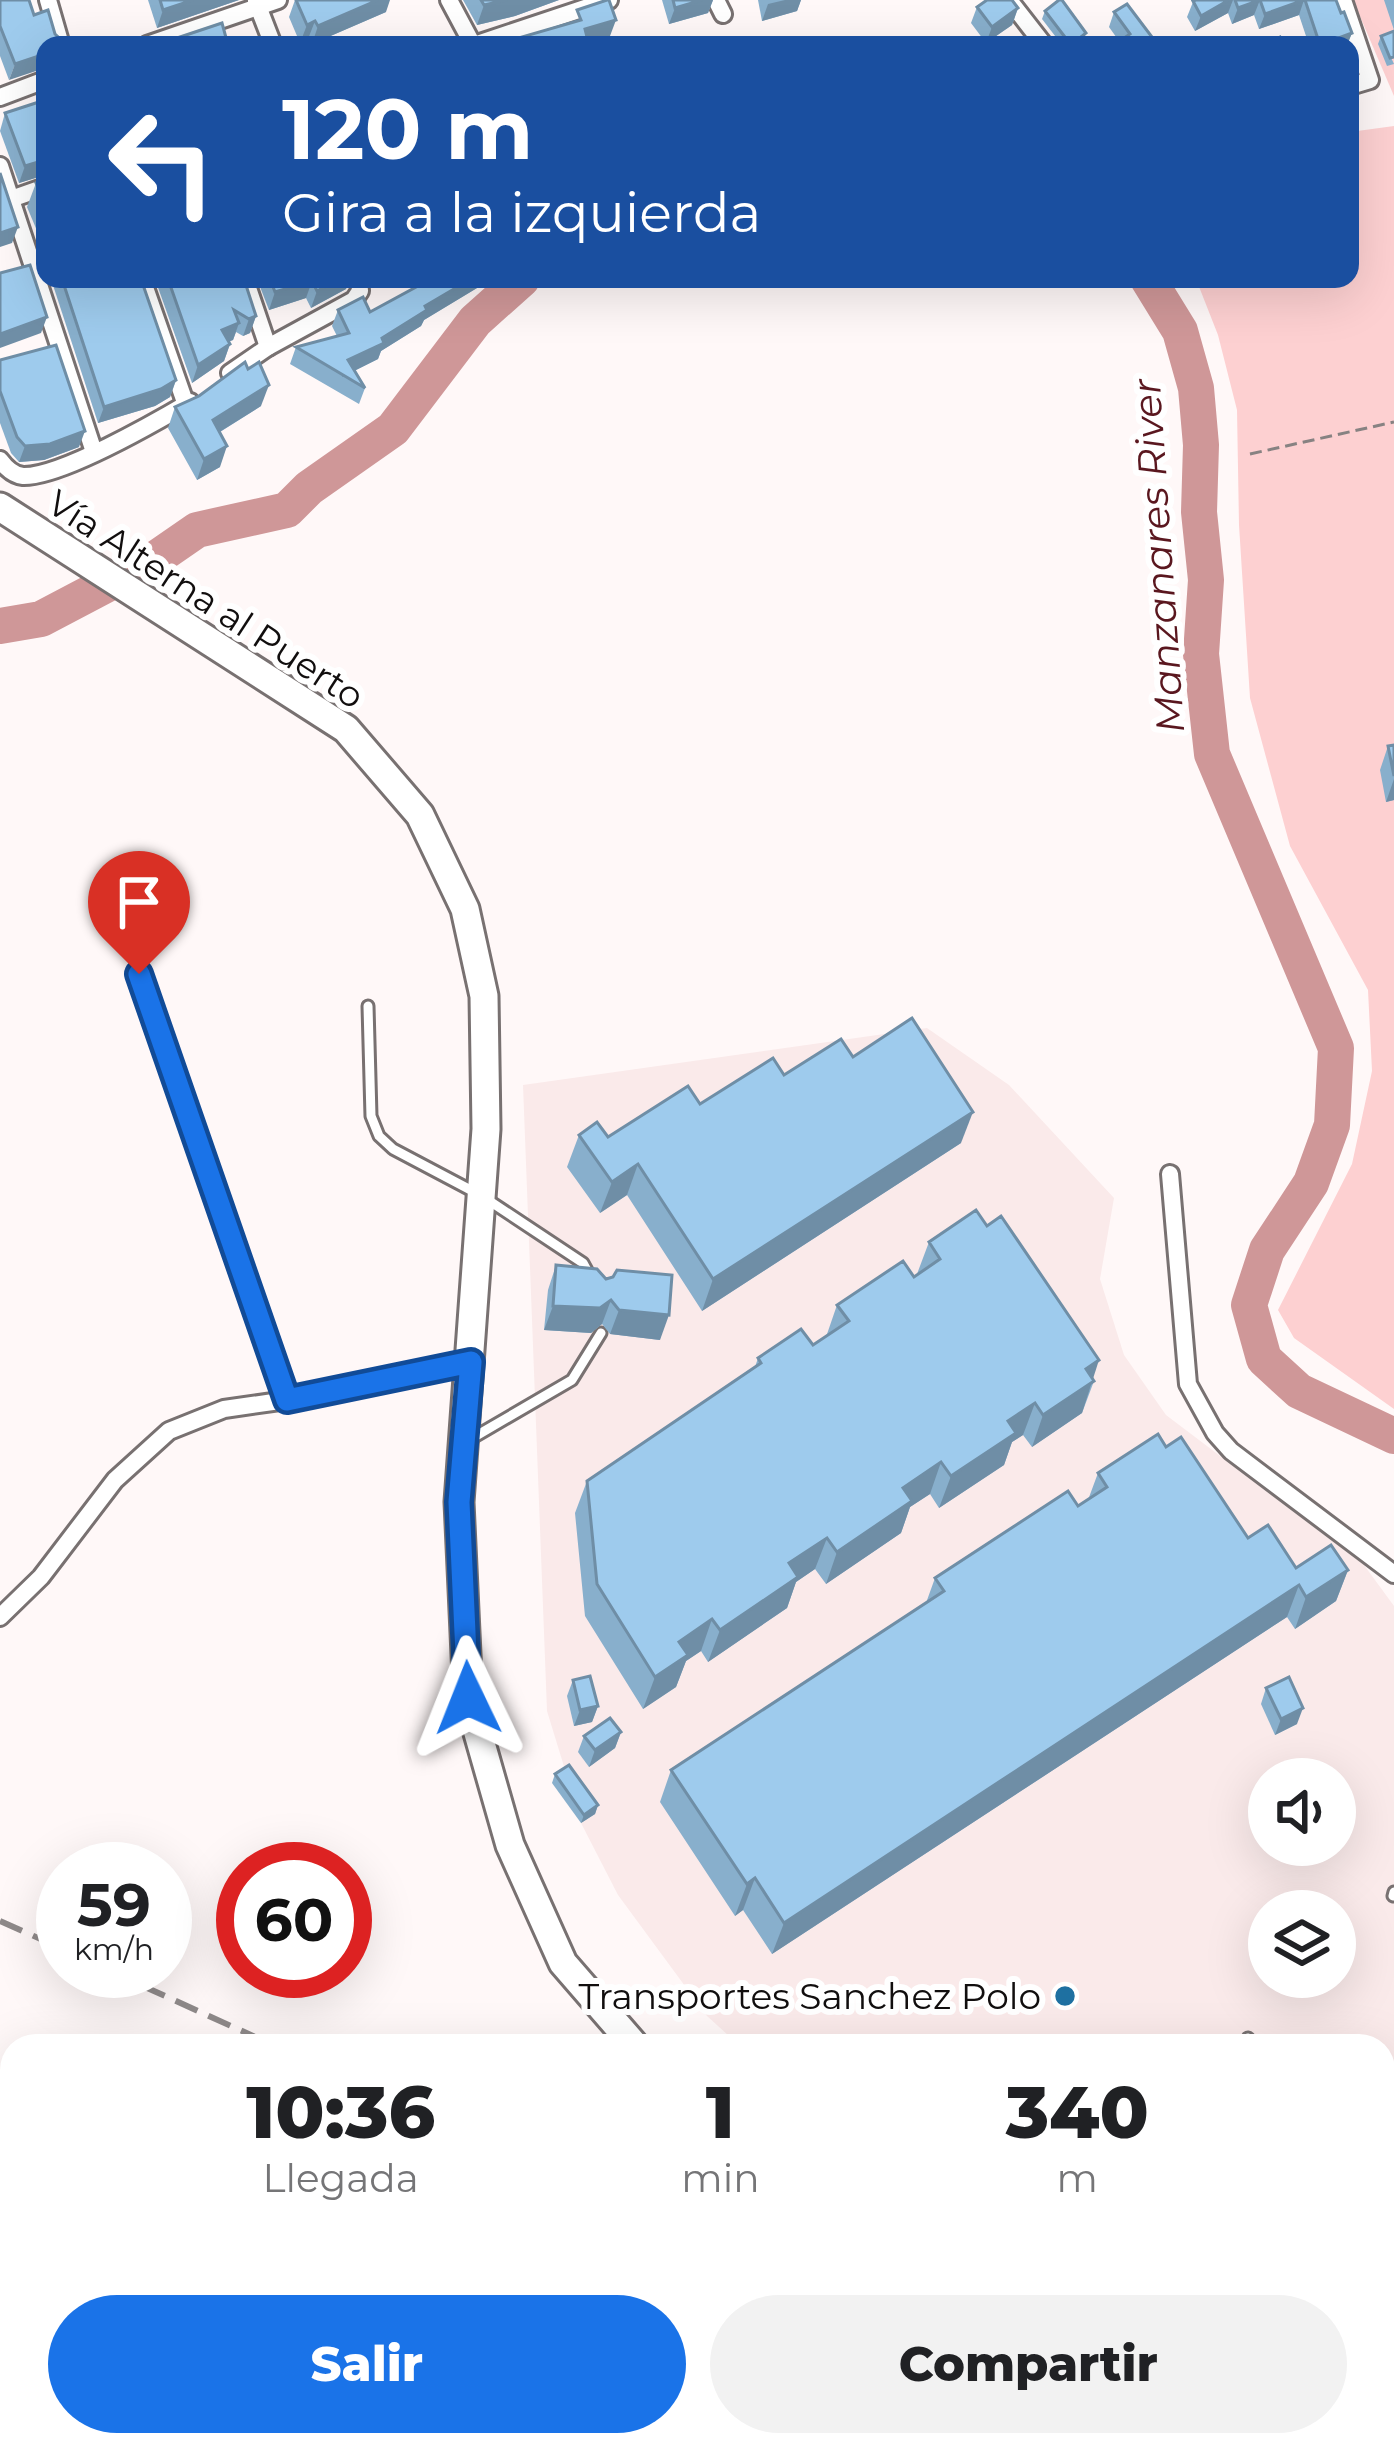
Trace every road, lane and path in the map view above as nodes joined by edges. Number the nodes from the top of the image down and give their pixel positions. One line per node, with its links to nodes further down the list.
1 (48, 0): 8 (street)
2 (278, 0): 7 (street)
3 (449, 0): 11 (street)
4 (609, 0): 12 (street)
5 (1009, 0): 13 (street)
6 (1343, 0): 14 (street)
7 (257, 4): 9 (street); 10 (street)
8 (58, 36)
9 (176, 36)
10 (269, 36)
11 (468, 36)
12 (500, 36)
13 (1037, 36)
14 (1355, 36)
15 (1359, 47): 17 (street)
16 (36, 83): 18 (street)
17 (1359, 83)
18 (0, 97)
19 (0, 166): 21 (street)
20 (36, 190): 21 (street)
21 (11, 199): 22 (street)
22 (31, 265)
23 (39, 288): 32 (street)
24 (145, 288): 30 (street)
25 (248, 288): 27 (street)
26 (360, 288): 27 (street)
27 (268, 347): 28 (street)
28 (219, 382)
29 (202, 393): 30 (street)
30 (186, 405): 32 (street)
31 (1394, 422): 33 (path)
32 (94, 452): 35 (street)
33 (1250, 454)
34 (0, 460): 35 (street)
35 (60, 467): 37 (path)
36 (0, 507): 37 (main road, Vía Alterna al Puerto)
37 (42, 532): 41 (main road, Vía Alterna al Puerto)
38 (139, 974): 45 (lane)
39 (368, 1006): 41 (lane)
40 (1170, 1174): 47 (street)
41 (482, 1196): 42 (lane); 44 (main road, Vía Alterna al Puerto)
42 (591, 1278)
43 (601, 1333): 46 (lane)
44 (471, 1362): 45 (street); 46 (main road, Vía Alterna al Puerto)
45 (287, 1400): 48 (street)
46 (464, 1443): 49 (main road, Vía Alterna al Puerto)
47 (1394, 1574)
48 (0, 1617)
49 (625, 2034)

